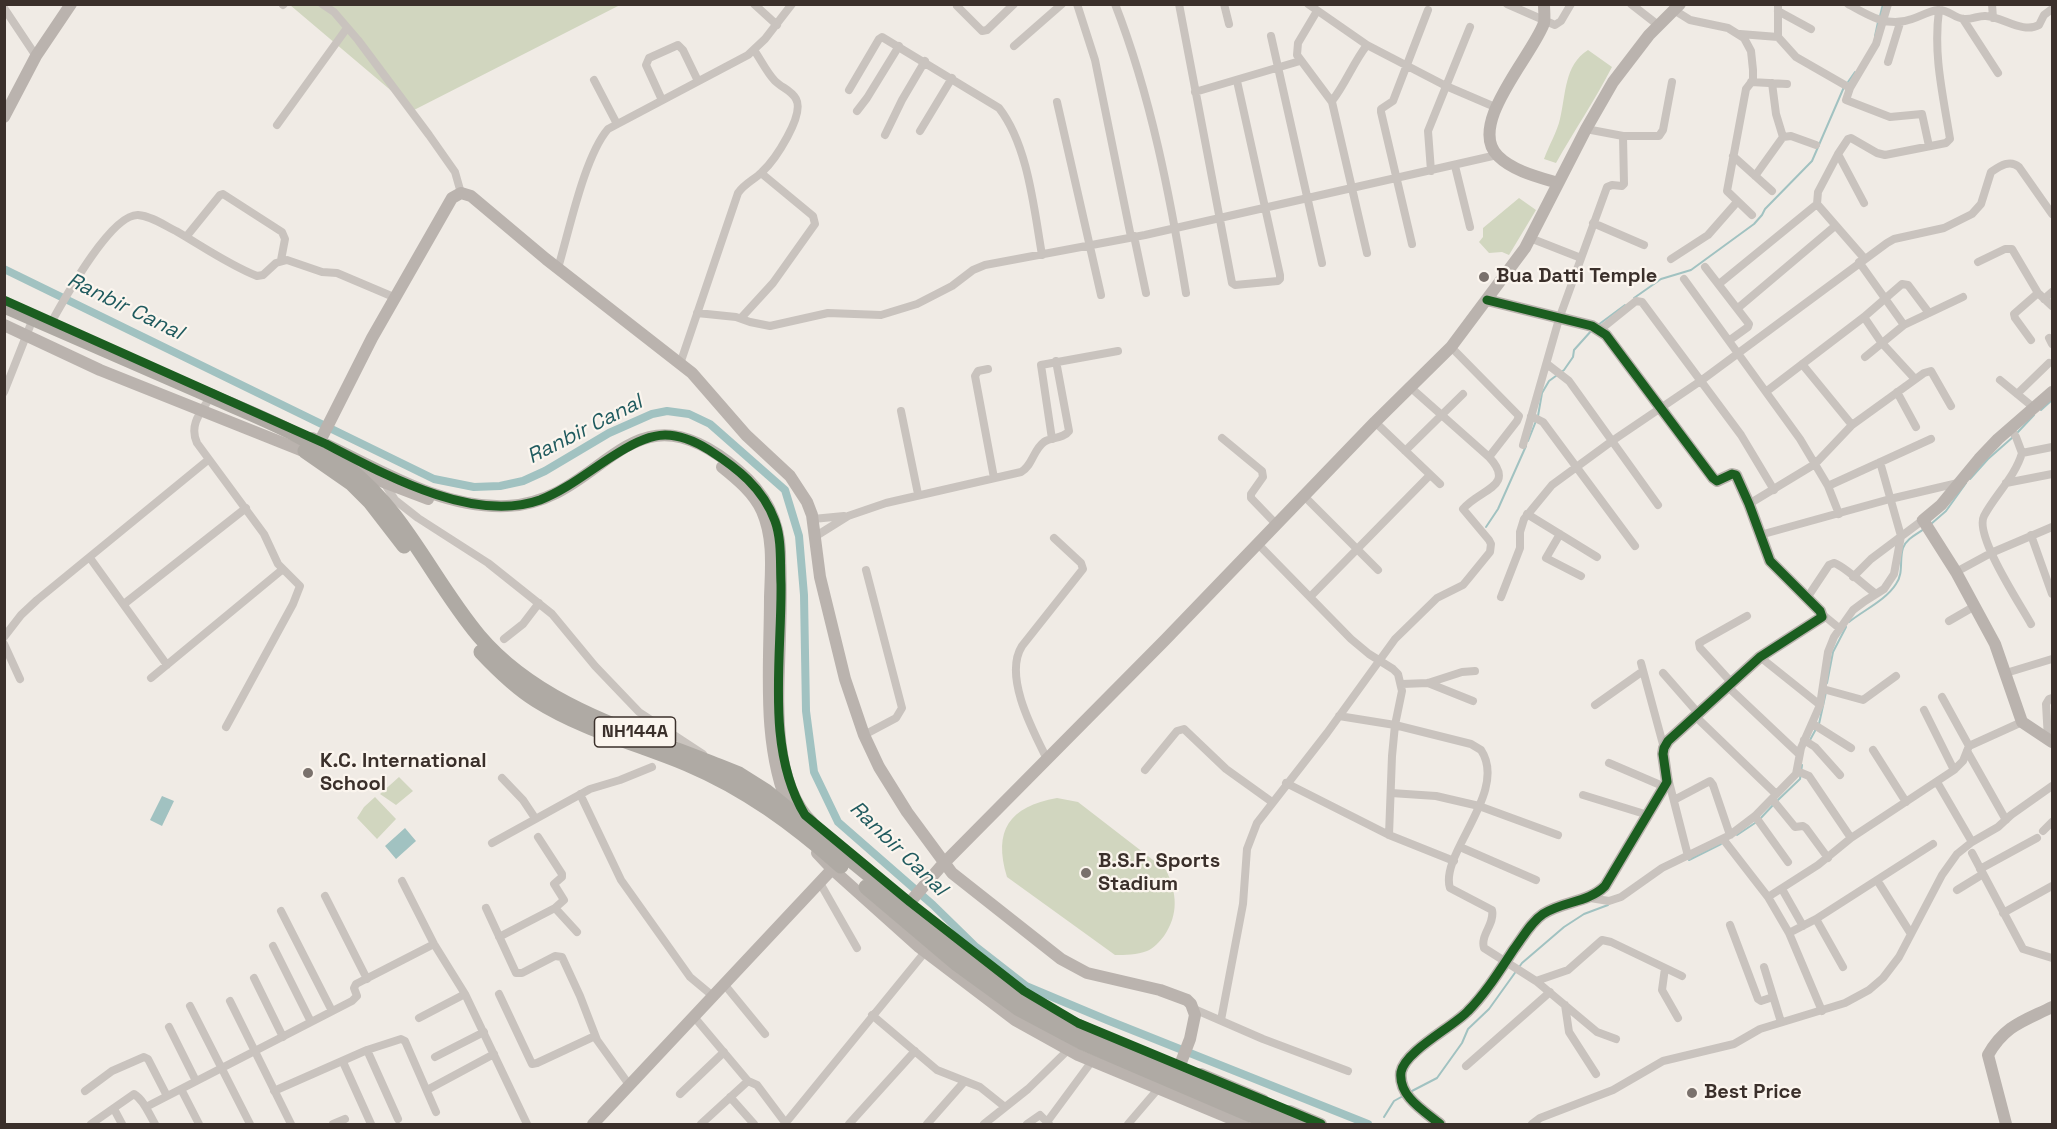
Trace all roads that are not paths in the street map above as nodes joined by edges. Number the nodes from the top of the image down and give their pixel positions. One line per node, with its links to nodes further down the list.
1 (71, 4): 45 (street)
2 (322, 4): 35 (street)
3 (754, 4): 33 (street)
4 (792, 4): 33 (street)
5 (1014, 4): 19 (street)
6 (1062, 4): 43 (street)
7 (1077, 4): 104 (street)
8 (1115, 4): 101 (street)
9 (1179, 4): 63 (street)
10 (1224, 4): 32 (street)
11 (1308, 4): 26 (street)
12 (1507, 4): 30 (street)
13 (1544, 4): 30 (street)
14 (1571, 4): 30 (street)
15 (1631, 4): 34 (street)
16 (1848, 4): 29 (street)
17 (1888, 4): 29 (street)
18 (1992, 4): 27 (street)
19 (957, 6)
20 (1677, 7): 34 (street); 38 (street)
21 (4, 8): 45 (street)
22 (1778, 8): 37 (street); 40 (street)
23 (1428, 10): 49 (street)
24 (1939, 10): 28 (street); 31 (street); 78 (street)
25 (2052, 10): 27 (street)
26 (1317, 11): 41 (street); 47 (street)
27 (1993, 18): 28 (street)
28 (1964, 19): 51 (street)
29 (1879, 20): 31 (street); 61 (street)
30 (1544, 22): 67 (street)
31 (1900, 23): 48 (street)
32 (1228, 24)
33 (777, 25): 44 (street)
34 (1658, 25): 72 (street)
35 (347, 27): 71 (street); 90 (street)
36 (1470, 27): 60 (street)
37 (1811, 29)
38 (1740, 34): 40 (street); 57 (street)
39 (1271, 36): 50 (street)
40 (1778, 37): 61 (street)
41 (1367, 45): 49 (street); 65 (street)
42 (899, 46): 46 (street); 62 (street); 68 (street)
43 (1014, 46)
44 (754, 50): 54 (street); 84 (street)
45 (36, 56): 69 (street)
46 (925, 61): 52 (street); 74 (street)
47 (1300, 62): 50 (street); 65 (street)
48 (1888, 62)
49 (1406, 65): 60 (street); 86 (street)
50 (1280, 69): 55 (street); 91 (street)
51 (1998, 73)
52 (952, 78): 73 (street); 110 (street)
53 (594, 80): 70 (street)
54 (698, 81): 64 (street); 64 (street)
55 (1237, 81): 63 (street); 95 (street)
56 (1672, 82): 75 (street)
57 (1751, 82): 58 (street); 81 (street)
58 (1772, 83): 59 (street); 76 (street)
59 (1788, 84)
60 (1446, 86): 67 (street); 83 (street)
61 (1847, 86): 78 (street)
62 (849, 90)
63 (1195, 92): 98 (street)
64 (662, 100): 70 (street)
65 (1332, 101): 88 (street)
66 (1057, 102): 108 (street)
67 (1495, 107): 80 (street)
68 (857, 111)
69 (4, 117)
70 (616, 124): 118 (street)
71 (277, 125)
72 (1586, 129): 75 (street); 87 (street)
73 (920, 131)
74 (885, 135)
75 (1623, 136): 99 (street)
76 (1784, 137): 77 (street); 85 (street)
77 (1816, 145)
78 (1929, 146): 79 (street)
79 (1838, 154): 93 (street); 94 (street)
80 (1497, 155): 82 (street); 87 (street)
81 (1733, 156): 85 (street); 92 (street)
82 (1455, 165): 83 (street); 102 (street)
83 (1431, 171): 86 (street)
84 (761, 173): 135 (street); 140 (street)
85 (1755, 176): 89 (street)
86 (1397, 178): 88 (street); 106 (street)
87 (1558, 183): 105 (street)
88 (1353, 189): 91 (street); 109 (street)
89 (1772, 191)
90 (461, 193): 118 (street); 127 (street)
91 (1308, 197): 95 (street); 116 (street)
92 (1737, 202): 97 (street); 112 (street)
93 (1864, 203)
94 (1817, 204): 100 (street); 120 (street)
95 (1264, 207): 98 (street); 98 (street)
96 (2052, 214): 114 (street)
97 (1752, 215)
98 (1220, 216): 101 (street)
99 (1593, 223): 107 (street); 111 (street)
100 (1835, 226): 114 (street); 133 (street)
101 (1176, 227): 104 (street); 123 (street)
102 (1470, 227)
103 (186, 237): 113 (street); 113 (street); 138 (street)
104 (1133, 237): 108 (street); 121 (street)
105 (1530, 238): 111 (street); 130 (street)
106 (1412, 244)
107 (1644, 245)
108 (1089, 246): 110 (street); 124 (street)
109 (1367, 253)
110 (1042, 255): 140 (street)
111 (1581, 258): 141 (street)
112 (1671, 259)
113 (281, 260): 127 (street)
114 (1861, 260): 128 (street); 151 (street)
115 (1978, 262): 125 (street)
116 (1322, 263)
117 (1705, 267): 120 (street)
118 (558, 268): 155 (street)
119 (1684, 279): 146 (street)
120 (1719, 284): 133 (street)
121 (1146, 292)
122 (2052, 292): 125 (street)
123 (1186, 293)
124 (1101, 295)
125 (2041, 296): 132 (street); 147 (street)
126 (1963, 297): 136 (street)
127 (396, 298): 181 (street)
128 (1885, 298): 136 (street); 139 (street); 143 (street)
129 (4, 300): 134 (street)
130 (1487, 300): 141 (street); 149 (street)
131 (4, 306): 444 (highway, NH144A, bridge)
132 (2052, 306)
133 (1738, 308): 146 (street)
134 (35, 313): 138 (street); 145 (street)
135 (697, 313): 140 (street); 155 (street)
136 (1929, 314): 143 (street)
137 (4, 315): 443 (highway, NH144A, bridge)
138 (54, 317): 167 (street)
139 (1864, 317): 148 (street); 157 (street)
140 (741, 318)
141 (1559, 319): 144 (street); 156 (street)
142 (4, 325): 145 (street)
143 (1904, 325): 148 (street)
144 (1596, 328): 160 (street); 172 (street)
145 (27, 336): 164 (street); 173 (street)
146 (1730, 340): 151 (street)
147 (2031, 340)
148 (1881, 342): 152 (street); 159 (street)
149 (1451, 347): 162 (street); 190 (street)
150 (1118, 351): 153 (street)
151 (1739, 352): 160 (street); 163 (street)
152 (1865, 357)
153 (1056, 361): 183 (street); 183 (street)
154 (2049, 363): 169 (street)
155 (680, 364): 214 (street)
156 (1547, 364): 176 (street); 185 (street)
157 (1802, 364): 163 (street); 178 (street)
158 (988, 369): 198 (street)
159 (1915, 379): 165 (street); 170 (street)
160 (1702, 380): 172 (street); 204 (street)
161 (2000, 380): 169 (street)
162 (1410, 387): 175 (street); 177 (street)
163 (1767, 391): 193 (street)
164 (4, 392)
165 (1897, 392): 178 (street); 179 (street)
166 (2052, 392): 171 (street)
167 (213, 393): 173 (street); 181 (street)
168 (1463, 394): 175 (street)
169 (2017, 394): 171 (street)
170 (1951, 406)
171 (2033, 407): 180 (street)
172 (1660, 408): 185 (street); 208 (street)
173 (202, 410): 191 (street); 201 (street)
174 (902, 411): 205 (street)
175 (1442, 415): 188 (street); 190 (street)
176 (1535, 417): 186 (street); 194 (street)
177 (1375, 422): 188 (street); 206 (street)
178 (1852, 425): 193 (street)
179 (1916, 427)
180 (2013, 432): 189 (street); 199 (street)
181 (323, 436): 195 (street)
182 (1222, 438): 215 (street)
183 (1052, 439): 198 (street)
184 (1931, 440): 192 (street)
185 (1612, 441): 194 (street); 209 (street)
186 (1522, 445)
187 (2052, 447): 189 (street)
188 (1405, 451): 197 (street)
189 (2022, 453): 200 (street)
190 (1489, 456): 254 (street)
191 (208, 460): 210 (street); 229 (street)
192 (1880, 462): 203 (street); 207 (street)
193 (1815, 464): 203 (street); 204 (street)
194 (1576, 468): 211 (street); 225 (street)
195 (377, 470): 201 (street); 311 (street)
196 (2052, 474): 200 (street)
197 (1430, 475): 202 (street); 226 (street)
198 (994, 478): 205 (street)
199 (1958, 483): 207 (street); 216 (street)
200 (2006, 483): 227 (street)
201 (385, 484): 241 (street); 305 (street)
202 (1440, 484)
203 (1828, 486): 212 (street)
204 (1774, 490): 208 (street)
205 (918, 494): 213 (street)
206 (1304, 495): 215 (street); 226 (street)
207 (1890, 499): 212 (street); 222 (street)
208 (1749, 504): 219 (street)
209 (1658, 505)
210 (246, 508): 230 (street); 242 (street)
211 (1527, 513): 218 (street); 239 (street)
212 (1839, 514): 219 (street)
213 (848, 516): 214 (street); 221 (street)
214 (813, 519): 221 (street)
215 (1276, 524): 224 (street)
216 (1926, 524): 222 (street); 233 (street)
217 (2052, 527): 220 (street)
218 (1560, 534): 228 (street); 234 (street)
219 (1760, 535): 240 (street)
220 (2031, 535): 227 (street); 237 (street)
221 (816, 536): 278 (street)
222 (1901, 536): 235 (street); 236 (street)
223 (1054, 538): 286 (street)
224 (1257, 543): 238 (street); 286 (street)
225 (1635, 546)
226 (1358, 550): 232 (street); 238 (street)
227 (1991, 553): 233 (street); 247 (street)
228 (1597, 557)
229 (90, 558): 242 (street); 249 (street)
230 (283, 569): 255 (street); 277 (street)
231 (866, 570): 278 (street)
232 (1378, 570)
233 (1956, 572): 243 (street)
234 (1581, 576)
235 (1853, 578): 236 (street); 240 (street)
236 (1876, 594): 248 (street)
237 (2052, 594)
238 (1310, 597): 254 (street)
239 (1501, 597)
240 (1807, 598): 244 (street)
241 (539, 603): 250 (street); 305 (street)
242 (124, 604): 255 (street)
243 (1975, 606): 246 (street); 258 (street)
244 (1822, 614): 248 (street); 252 (street)
245 (1747, 616): 264 (street)
246 (1949, 621)
247 (2031, 624)
248 (1839, 628): 265 (street)
249 (4, 637)
250 (504, 639)
251 (4, 644): 261 (street)
252 (1760, 657): 264 (street); 270 (street)
253 (2052, 659): 258 (street)
254 (1378, 660): 263 (street); 273 (street)
255 (166, 665): 260 (street)
256 (1475, 671): 262 (street)
257 (1663, 673): 272 (street)
258 (2006, 673): 274 (street)
259 (1896, 676): 265 (street)
260 (151, 678)
261 (20, 679)
262 (1428, 683): 263 (street); 268 (street)
263 (1402, 684): 275 (street)
264 (1729, 684): 272 (street); 285 (street)
265 (1826, 690): 270 (street)
266 (1942, 697): 283 (street)
267 (2052, 698): 279 (street)
268 (1473, 700)
269 (1595, 705): 281 (street)
270 (1820, 705): 276 (street)
271 (1924, 710): 290 (street)
272 (1696, 714): 281 (street); 302 (street)
273 (1339, 716): 275 (street); 296 (street)
274 (2022, 722): 279 (street); 283 (street)
275 (1395, 725): 298 (street); 306 (street)
276 (1816, 726): 280 (street); 282 (street)
277 (226, 727)
278 (864, 735): 328 (street)
279 (2050, 741)
280 (1808, 742): 285 (street); 292 (street)
281 (1664, 748): 294 (street)
282 (1851, 748)
283 (1968, 748): 290 (street); 310 (street)
284 (1873, 750): 304 (street)
285 (1799, 754): 291 (street)
286 (1047, 759): 328 (street)
287 (1609, 763): 294 (street)
288 (652, 768): 299 (street)
289 (1144, 770): 303 (street)
290 (1954, 770): 295 (street)
291 (1800, 771): 302 (street); 316 (street)
292 (1840, 775)
293 (502, 778): 308 (street)
294 (1666, 782): 301 (street); 307 (street)
295 (1937, 782): 304 (street); 318 (street)
296 (1286, 783): 303 (street); 313 (street)
297 (2052, 786): 310 (street)
298 (1391, 793): 306 (street); 313 (street)
299 (580, 794): 308 (street); 370 (street)
300 (1583, 795): 307 (street)
301 (1674, 800): 317 (street); 324 (street)
302 (1775, 800): 309 (street); 325 (street)
303 (1272, 802): 383 (street)
304 (1906, 802): 316 (street)
305 (787, 804): 311 (street); 329 (street)
306 (1479, 806): 314 (street); 321 (street)
307 (1648, 815): 340 (street)
308 (535, 818): 319 (street)
309 (1757, 819): 317 (street); 327 (street)
310 (2006, 820): 318 (street)
311 (812, 822): 322 (street)
312 (2052, 822): 330 (street)
313 (1389, 835): 326 (street)
314 (1558, 835)
315 (538, 837): 343 (street)
316 (1851, 838): 325 (street)
317 (1726, 840): 324 (street); 339 (street)
318 (1972, 842): 351 (street)
319 (492, 843)
320 (1933, 844): 332 (street)
321 (1460, 847): 326 (street); 331 (street)
322 (849, 852): 329 (street); 341 (street)
323 (1972, 853): 330 (street)
324 (1688, 856): 340 (street)
325 (1828, 858): 336 (street)
326 (1454, 861): 358 (street)
327 (1788, 862)
328 (943, 864): 341 (street); 376 (street)
329 (832, 869): 334 (street); 356 (street)
330 (1982, 872): 337 (street); 345 (street)
331 (1536, 879)
332 (1877, 880): 346 (street); 351 (street)
333 (402, 881): 353 (street)
334 (820, 883): 355 (street); 366 (street)
335 (2052, 886): 345 (street)
336 (1782, 889): 339 (street); 348 (street)
337 (1957, 890)
338 (325, 896): 364 (street)
339 (1768, 897): 350 (street)
340 (1590, 898): 358 (street)
341 (911, 901): 399 (street)
342 (486, 908): 352 (street)
343 (555, 908): 349 (street); 352 (street)
344 (281, 911): 377 (street)
345 (2003, 913): 357 (street)
346 (1816, 919): 348 (street); 360 (street)
347 (1730, 925): 371 (street)
348 (1803, 926): 350 (street)
349 (577, 932)
350 (1789, 933): 378 (street)
351 (1911, 934): 378 (street)
352 (499, 936): 389 (street)
353 (434, 944): 364 (street); 368 (street)
354 (273, 946): 384 (street)
355 (857, 948)
356 (925, 952): 379 (street); 393 (street)
357 (2052, 958)
358 (1507, 963): 365 (street); 446 (street)
359 (1764, 967): 371 (street)
360 (1843, 967)
361 (1665, 968): 362 (street); 365 (street); 382 (street)
362 (1682, 976)
363 (254, 978): 390 (street)
364 (367, 979): 377 (street)
365 (1536, 981): 367 (street)
366 (724, 984): 370 (street); 388 (street)
367 (1550, 992): 373 (street); 402 (street)
368 (465, 993): 380 (street); 387 (street)
369 (499, 994): 389 (street)
370 (714, 997): 381 (street)
371 (1773, 997): 385 (street)
372 (230, 1001): 394 (street)
373 (1565, 1005): 391 (street); 405 (street)
374 (190, 1006): 403 (street)
375 (2052, 1007): 448 (street)
376 (1194, 1009): 383 (street); 399 (street)
377 (333, 1011): 384 (street)
378 (1822, 1011): 385 (street)
379 (872, 1015): 395 (street); 407 (street)
380 (419, 1018)
381 (695, 1018): 396 (street); 409 (street)
382 (1678, 1018)
383 (1221, 1020): 404 (street)
384 (311, 1022): 390 (street)
385 (1781, 1022): 447 (street)
386 (169, 1027): 406 (street)
387 (484, 1032): 397 (street); 398 (street)
388 (765, 1034)
389 (595, 1036): 409 (street)
390 (283, 1037): 394 (street)
391 (1616, 1039)
392 (367, 1050): 401 (street); 412 (street); 423 (street)
393 (1068, 1050): 400 (street); 419 (street)
394 (254, 1051): 403 (street); 414 (street)
395 (915, 1051): 408 (street); 437 (street)
396 (724, 1052): 407 (street); 415 (street)
397 (494, 1054): 412 (street); 434 (street)
398 (435, 1056)
399 (1178, 1060): 445 (street)
400 (1092, 1061): 411 (street); 424 (street)
401 (343, 1062): 414 (street); 433 (street)
402 (1466, 1066)
403 (222, 1067): 406 (street); 430 (street)
404 (1348, 1071)
405 (1596, 1074)
406 (196, 1081): 410 (street)
407 (748, 1081): 417 (street)
408 (964, 1082): 419 (street); 438 (street)
409 (630, 1086): 425 (street)
410 (182, 1089): 416 (street); 429 (street)
411 (1158, 1089): 441 (street); 442 (street)
412 (427, 1090): 421 (street)
413 (85, 1091): 416 (street)
414 (274, 1091): 431 (street)
415 (680, 1094)
416 (167, 1096): 418 (street)
417 (730, 1097): 435 (street); 436 (street)
418 (146, 1107): 420 (street); 428 (street)
419 (1005, 1107): 439 (street)
420 (114, 1109): 426 (street); 427 (street)
421 (436, 1112)
422 (345, 1119): 432 (street)
423 (398, 1119)
424 (1048, 1123): 440 (street)
425 (594, 1124)
426 (91, 1125)
427 (122, 1125)
428 (155, 1125)
429 (199, 1125)
430 (250, 1125)
431 (291, 1125)
432 (333, 1125)
433 (371, 1125)
434 (527, 1125)
435 (701, 1125)
436 (754, 1125)
437 (849, 1125)
438 (927, 1125)
439 (984, 1125)
440 (1027, 1125)
441 (1128, 1125)
442 (1244, 1125)
443 (1272, 1125)
444 (1301, 1125)
445 (1321, 1125)
446 (1440, 1125)
447 (1532, 1125)
448 (2006, 1125)

